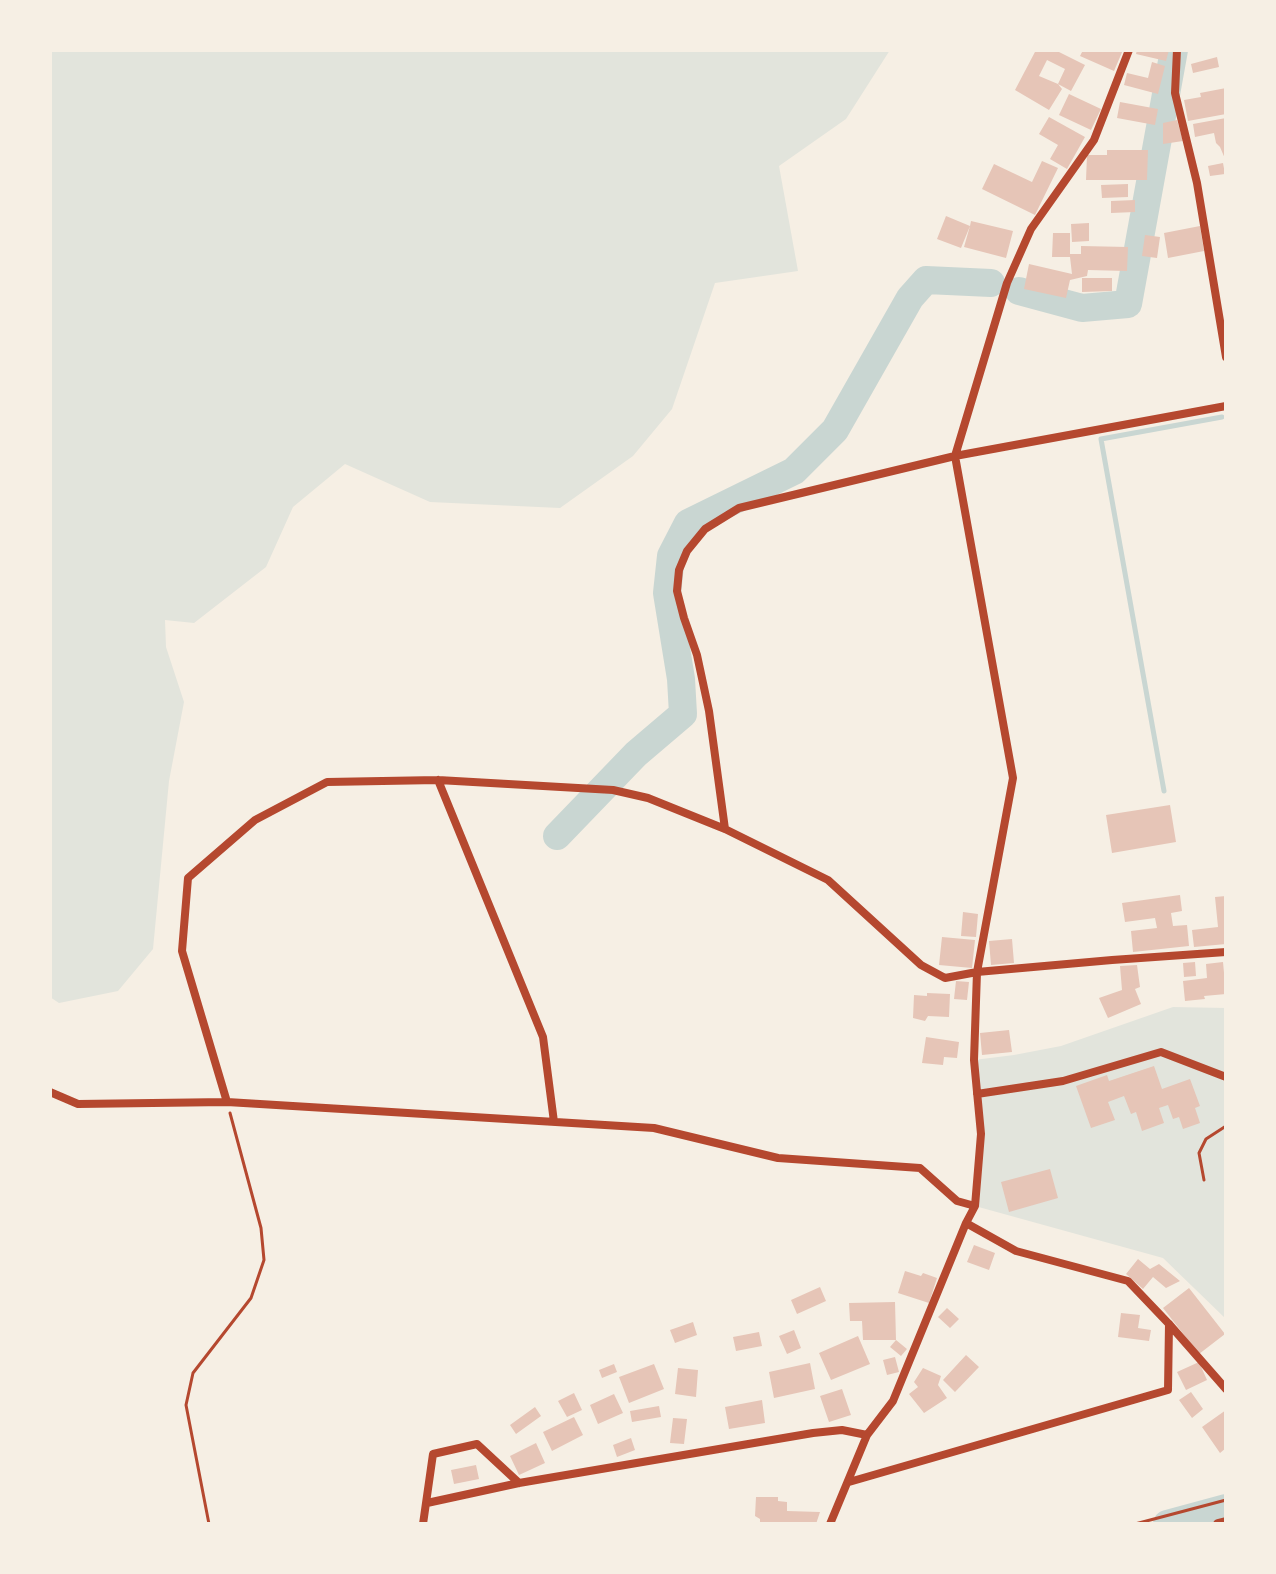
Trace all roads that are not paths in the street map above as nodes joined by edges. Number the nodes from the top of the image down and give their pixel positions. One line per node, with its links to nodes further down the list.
1 (1129, 50): 5 (street)
2 (1177, 50): 3 (street)
3 (1226, 357)
4 (1226, 406): 5 (street)
5 (955, 456): 7 (street); 9 (street)
6 (438, 780): 7 (street); 13 (street); 14 (street)
7 (725, 829): 9 (street)
8 (1226, 952): 9 (street)
9 (977, 972): 12 (street)
10 (1226, 1077): 12 (street)
11 (50, 1092): 13 (street)
12 (977, 1094): 15 (street)
13 (227, 1102): 14 (street)
14 (554, 1122): 15 (street)
15 (975, 1206): 16 (street)
16 (966, 1223): 17 (street); 19 (street)
17 (1169, 1324): 18 (street); 20 (street)
18 (1226, 1389)
19 (867, 1435): 20 (street); 21 (street)
20 (849, 1482): 25 (street)
21 (519, 1483): 22 (street); 22 (street)
22 (427, 1503): 24 (street)
23 (1226, 1522): 26 (street)
24 (423, 1524)
25 (830, 1524)
26 (1218, 1524)

